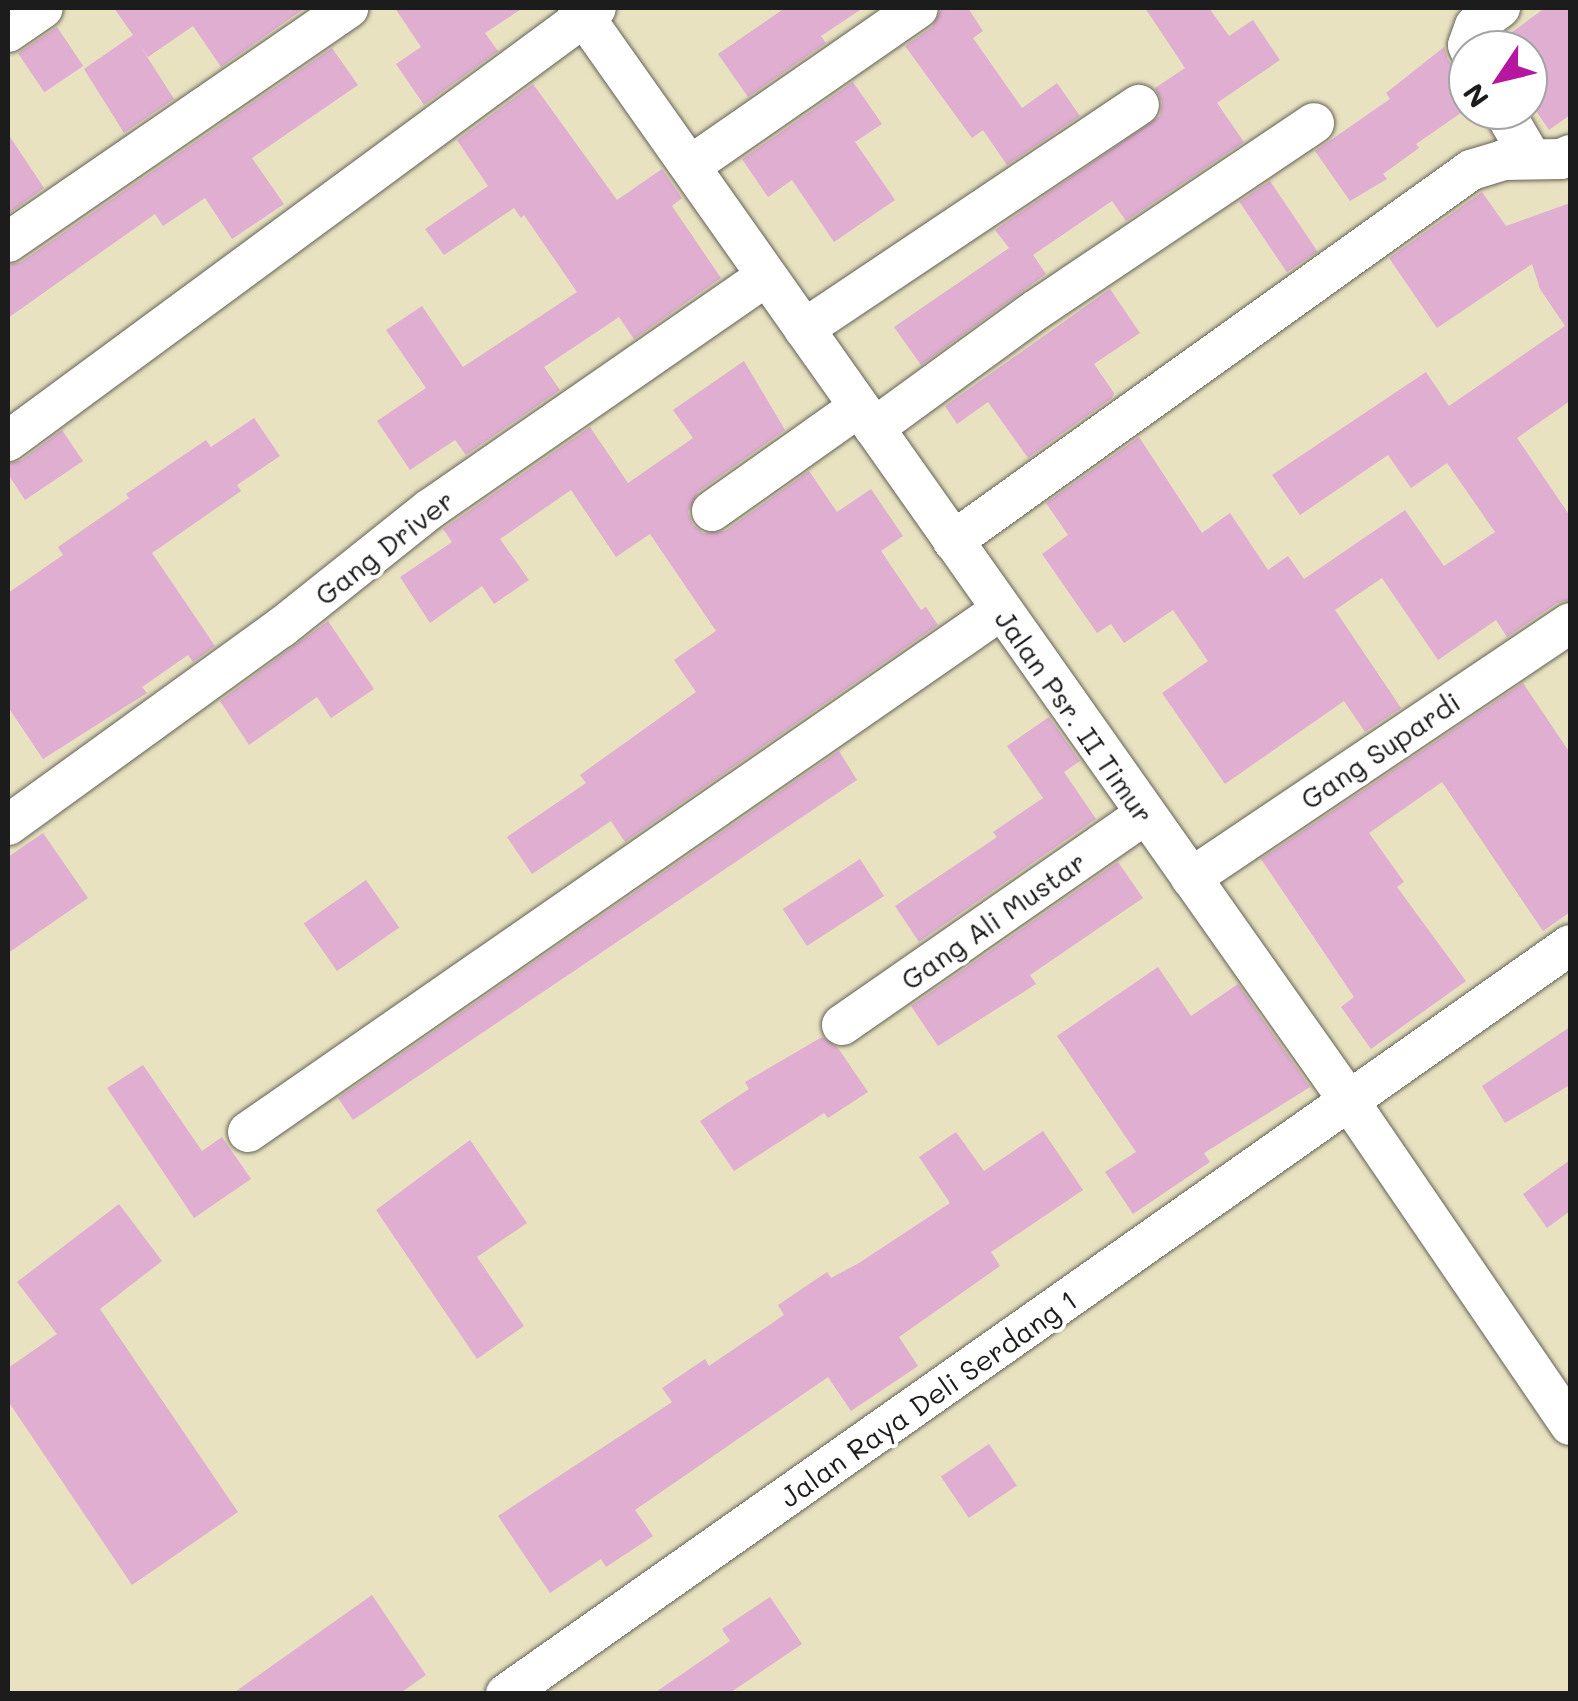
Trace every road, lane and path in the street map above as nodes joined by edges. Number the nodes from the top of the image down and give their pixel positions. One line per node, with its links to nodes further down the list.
1 (44, 8): 7 (street)
2 (348, 8): 14 (street)
3 (918, 8): 13 (street)
4 (1500, 8): 6 (street)
5 (586, 10): 13 (street, Jalan Psr. II Timur); 18 (street)
6 (1474, 30)
7 (8, 32)
8 (1139, 105): 16 (street)
9 (1314, 123): 17 (street)
10 (1515, 130): 12 (street)
11 (1570, 154): 12 (street)
12 (1531, 158): 20 (street)
13 (690, 166): 15 (street, Jalan Psr. II Timur)
14 (8, 242)
15 (766, 276): 16 (street, Jalan Psr. II Timur); 24 (street, Gang Driver)
16 (804, 329): 17 (street, Jalan Psr. II Timur)
17 (866, 417): 19 (street); 20 (street, Jalan Psr. II Timur)
18 (8, 441)
19 (712, 511)
20 (952, 542): 21 (street, Jalan Psr. II Timur)
21 (1001, 610): 23 (street, Jalan Psr. II Timur); 29 (street)
22 (1570, 624): 25 (street, Gang Supardi)
23 (1144, 815): 25 (street, Jalan Psr. II Timur); 27 (street, Gang Ali Mustar)
24 (8, 825)
25 (1191, 878): 28 (street, Jalan Psr. II Timur)
26 (1570, 944): 28 (street, Jalan Raya Deli Serdang 1)
27 (842, 1025)
28 (1350, 1101): 30 (street, Jalan Psr. II Timur); 31 (street, Jalan Raya Deli Serdang 1)
29 (248, 1132)
30 (1570, 1424)
31 (506, 1694)

